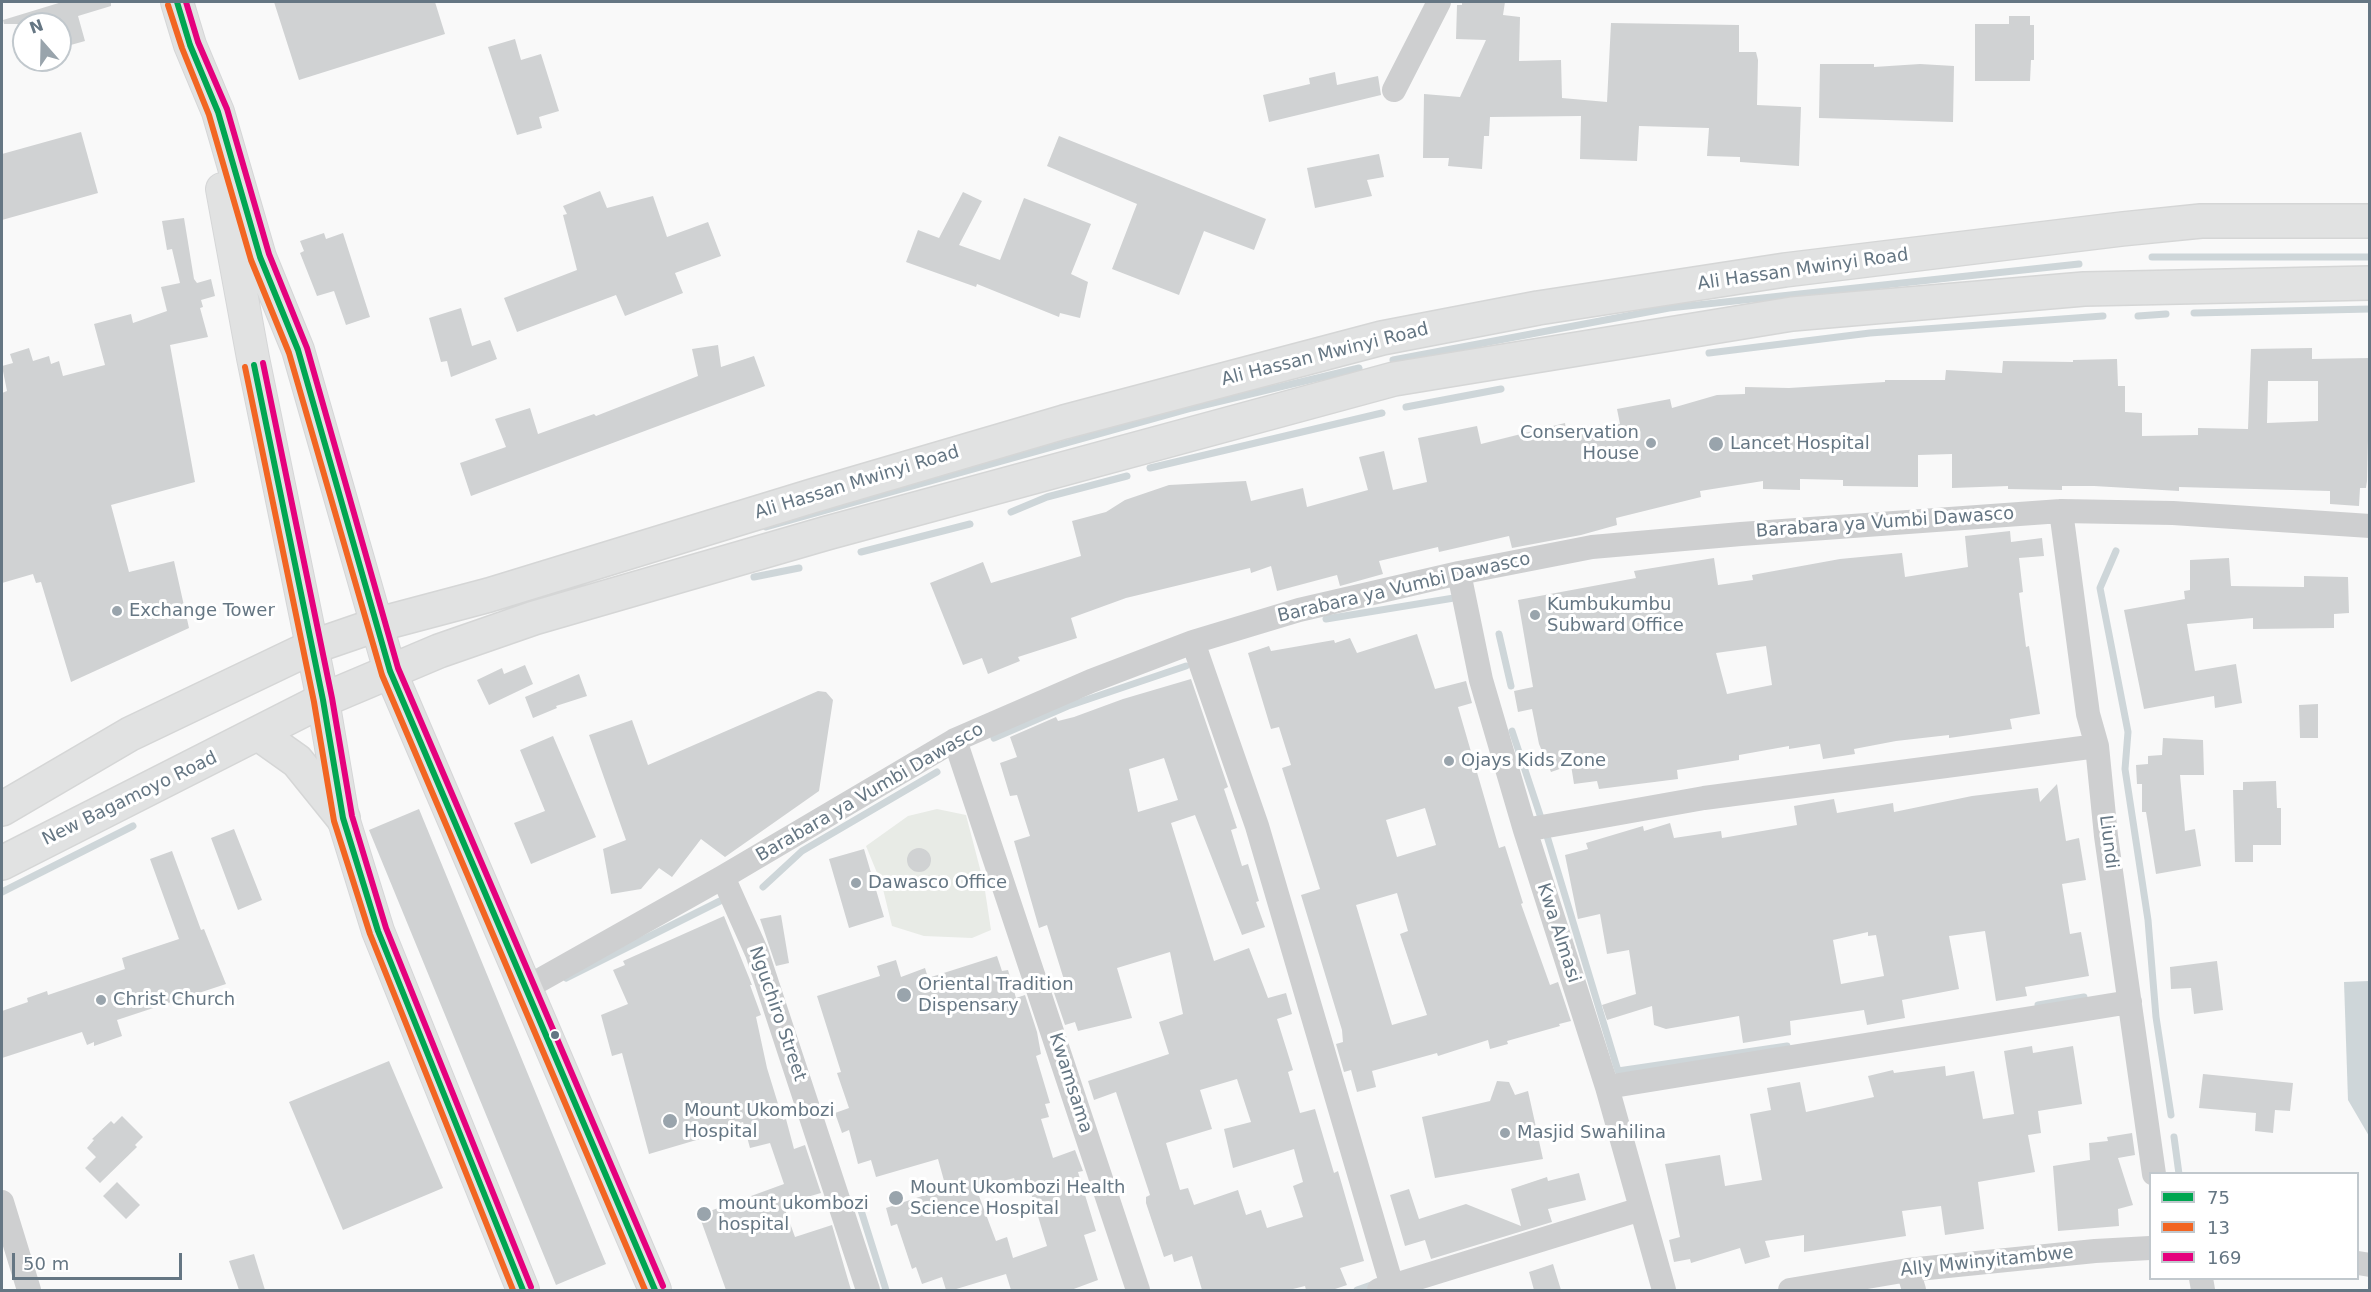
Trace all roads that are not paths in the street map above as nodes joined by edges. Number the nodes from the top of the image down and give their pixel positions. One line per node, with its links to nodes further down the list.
1 (177, 2): 3 (main road)
2 (1439, 2): 4 (street)
3 (190, 45): 10 (main road); 12 (main road)
4 (1394, 90)
5 (2370, 220): 10 (highway, Ali Hassan Mwinyi Road)
6 (2370, 283): 13 (highway, Ali Hassan Mwinyi Road)
7 (2061, 510): 8 (street, Barabara ya Vumbi Dawasco); 9 (street, Barabara ya Vumbi Dawasco); 17 (street, Liundi)
8 (2370, 526)
9 (1459, 573): 11 (street, Barabara ya Vumbi Dawasco); 20 (street, Kwa Almasi)
10 (376, 626): 12 (highway, Ali Hassan Mwinyi Road); 13 (main road)
11 (1193, 642): 16 (street, Barabara ya Vumbi Dawasco); 31 (street)
12 (312, 647): 14 (main road); 18 (highway, Ali Hassan Mwinyi Road)
13 (390, 671): 14 (highway, Ali Hassan Mwinyi Road); 23 (main road)
14 (323, 700): 15 (highway, New Bagamoyo Road); 19 (main road)
15 (259, 734): 19 (highway); 21 (highway, New Bagamoyo Road)
16 (955, 740): 22 (street, Barabara ya Vumbi Dawasco); 36 (street, Kwamsama)
17 (2097, 746): 20 (street); 24 (street, Liundi)
18 (2, 808)
19 (343, 818): 33 (main road)
20 (1525, 830): 25 (street, Kwa Almasi)
21 (2, 862)
22 (723, 877): 23 (street, Barabara ya Vumbi Dawasco); 35 (street, Nguchiro Street)
23 (526, 988): 34 (main road)
24 (2130, 1002): 25 (street); 26 (street, Liundi)
25 (1607, 1087): 28 (street, Kwa Almasi)
26 (2154, 1172)
27 (2, 1202): 32 (street)
28 (1641, 1209): 31 (street); 37 (street, Kwa Almasi)
29 (2149, 1248): 30 (street, Ally Mwinyitambwe)
30 (1911, 1280): 38 (street, Ally Mwinyitambwe)
31 (1386, 1288)
32 (30, 1290)
33 (523, 1290)
34 (655, 1290)
35 (868, 1290)
36 (1138, 1290)
37 (1664, 1290)
38 (1790, 1290)

